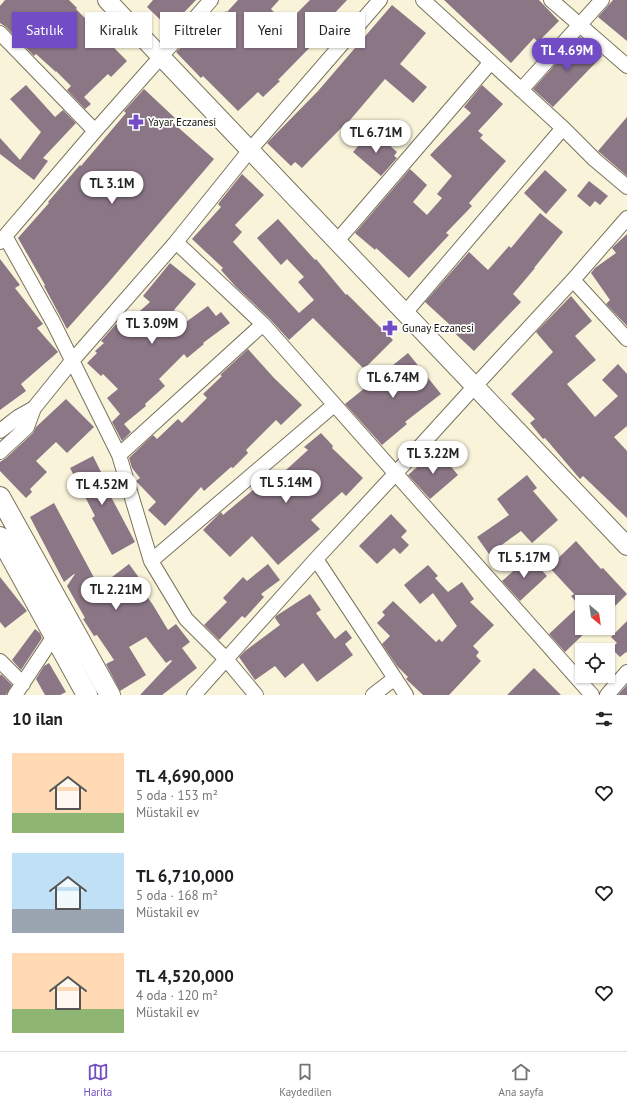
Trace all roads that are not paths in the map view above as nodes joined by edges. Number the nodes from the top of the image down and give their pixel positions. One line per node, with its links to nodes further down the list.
1 (107, 0): 9 (street)
2 (211, 0): 9 (street)
3 (380, 0): 15 (street)
4 (423, 0): 10 (street)
5 (551, 0): 7 (street)
6 (602, 0): 7 (street)
7 (580, 25): 11 (street); 12 (street)
8 (0, 33): 14 (street)
9 (161, 56): 14 (street); 15 (street)
10 (491, 62): 12 (street); 19 (street)
11 (627, 66)
12 (521, 90): 13 (street)
13 (563, 128): 16 (street); 22 (street)
14 (95, 131): 18 (street)
15 (250, 150): 19 (street); 20 (street)
16 (627, 186)
17 (627, 218): 21 (street)
18 (3, 239): 25 (street)
19 (336, 241): 22 (street)
20 (176, 242): 23 (street); 25 (street)
21 (573, 280): 24 (street); 26 (street)
22 (405, 313): 26 (street)
23 (263, 324): 27 (street); 31 (street)
24 (627, 339)
25 (72, 361): 28 (street); 31 (street)
26 (475, 386): 32 (street); 35 (street)
27 (334, 405): 32 (street); 37 (street)
28 (34, 408): 29 (street); 30 (street)
29 (0, 431)
30 (0, 452)
31 (119, 455): 37 (street)
32 (395, 474): 36 (street); 50 (street)
33 (0, 497): 45 (main road)
34 (0, 537): 38 (main road)
35 (627, 546)
36 (316, 558): 39 (street); 42 (street)
37 (151, 561): 39 (street)
38 (54, 636): 43 (street); 44 (main road)
39 (226, 659): 46 (street); 47 (street)
40 (0, 661): 43 (street)
41 (627, 672): 51 (street)
42 (395, 678): 48 (street); 49 (street)
43 (19, 690)
44 (88, 695)
45 (110, 695)
46 (194, 695)
47 (256, 695)
48 (373, 695)
49 (406, 695)
50 (592, 695)
51 (607, 695)

